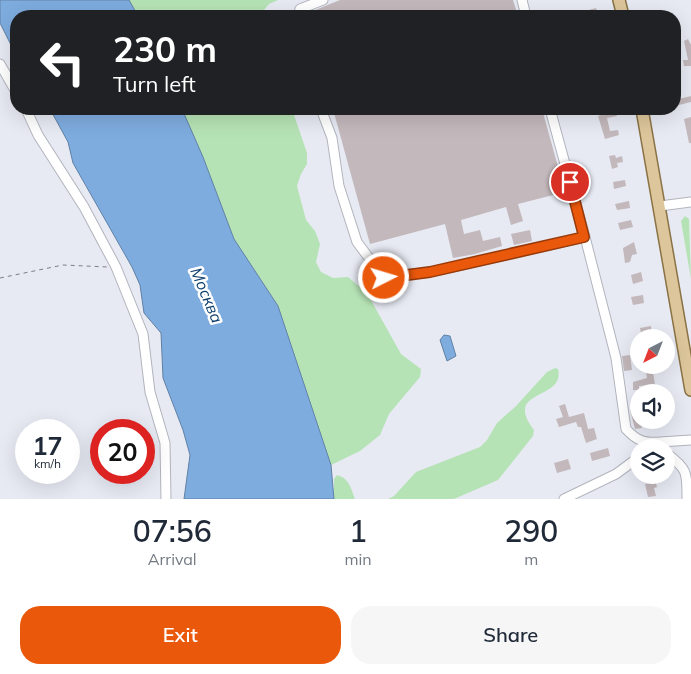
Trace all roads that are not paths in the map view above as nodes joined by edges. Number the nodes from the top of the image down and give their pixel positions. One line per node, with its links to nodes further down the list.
1 (323, 0): 2 (street)
2 (300, 10)
3 (0, 64): 4 (street)
4 (10, 82)
5 (29, 115): 18 (street)
6 (323, 115): 11 (street)
7 (552, 115): 11 (street)
8 (643, 115): 10 (main road)
9 (691, 202): 10 (street)
10 (660, 206): 12 (main road)
11 (584, 237): 13 (street)
12 (691, 390)
13 (637, 439)
14 (691, 440): 15 (street)
15 (675, 443)
16 (675, 460): 20 (street)
17 (630, 464): 19 (street)
18 (166, 499)
19 (564, 499)
20 (687, 499)

